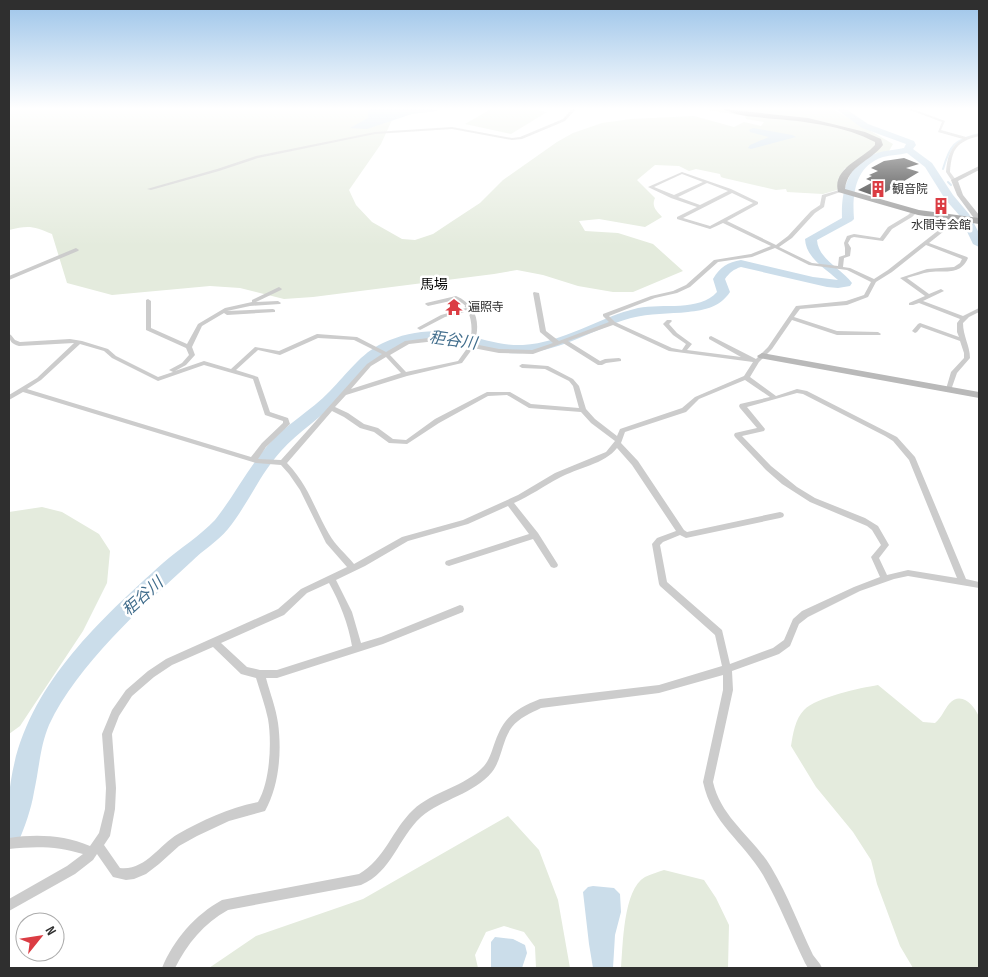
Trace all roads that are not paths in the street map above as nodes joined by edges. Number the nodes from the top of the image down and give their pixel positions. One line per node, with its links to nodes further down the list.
1 (269, 155): 7 (street)
2 (868, 155): 8 (highway)
3 (950, 155): 5 (street)
4 (979, 168): 5 (street)
5 (954, 180): 14 (street)
6 (706, 182): 9 (street); 10 (street); 10 (street)
7 (149, 189)
8 (842, 190): 12 (highway); 17 (street)
9 (732, 191): 11 (street); 15 (street)
10 (674, 197): 11 (street)
11 (700, 207): 15 (street)
12 (914, 211): 13 (highway); 19 (street)
13 (958, 220): 14 (highway); 16 (street)
14 (978, 220)
15 (723, 221): 17 (street)
16 (925, 243): 21 (street); 25 (street)
17 (777, 246): 19 (street); 39 (street)
18 (76, 250): 20 (street)
19 (840, 267): 21 (street)
20 (9, 278)
21 (874, 281): 36 (street)
22 (279, 289): 31 (street)
23 (941, 290): 25 (street)
24 (536, 294): 47 (street)
25 (928, 296): 27 (street)
26 (148, 301): 49 (street)
27 (919, 301): 30 (street); 37 (street)
28 (278, 303): 31 (street)
29 (428, 304): 32 (street)
30 (912, 304)
31 (246, 305): 35 (street)
32 (468, 309): 40 (street); 48 (street)
33 (979, 310): 37 (street)
34 (273, 312): 35 (street)
35 (220, 313): 49 (street)
36 (790, 318): 42 (street); 52 (street)
37 (964, 319): 45 (street)
38 (668, 321): 50 (street)
39 (613, 322): 47 (street); 50 (street)
40 (420, 328)
41 (915, 331): 45 (street)
42 (878, 334)
43 (9, 336): 46 (street)
44 (711, 338): 52 (street)
45 (962, 340): 59 (street)
46 (79, 342): 57 (street); 60 (street)
47 (560, 342): 48 (street); 53 (street)
48 (472, 343): 51 (street); 56 (street)
49 (189, 347): 57 (street)
50 (683, 352): 52 (street)
51 (386, 354): 55 (street); 56 (street); 61 (street)
52 (757, 359): 58 (street); 59 (street)
53 (618, 360)
54 (522, 366): 66 (street)
55 (232, 371): 57 (street); 68 (street)
56 (405, 374): 61 (street)
57 (153, 376)
58 (746, 377): 64 (street); 67 (street)
59 (950, 389): 62 (street)
60 (22, 390): 63 (street); 68 (street)
61 (344, 394): 65 (street)
62 (979, 395)
63 (9, 398)
64 (775, 398): 78 (street); 79 (street)
65 (332, 408): 66 (street); 69 (street)
66 (583, 410): 67 (street)
67 (618, 442): 70 (street); 72 (street)
68 (255, 461): 69 (street)
69 (284, 463): 76 (street)
70 (509, 502): 73 (street); 76 (street)
71 (780, 515): 72 (street)
72 (681, 532): 84 (street)
73 (535, 534): 74 (street); 75 (street)
74 (448, 563)
75 (554, 565)
76 (353, 568): 77 (street)
77 (331, 579): 82 (street); 83 (street)
78 (885, 579): 79 (street); 84 (street)
79 (963, 582): 80 (street)
80 (979, 585)
81 (460, 609): 83 (street)
82 (214, 642): 85 (street); 87 (street)
83 (357, 648): 85 (street)
84 (727, 669): 89 (street); 90 (street)
85 (260, 674): 87 (street)
86 (9, 843): 87 (street)
87 (95, 848): 88 (street)
88 (9, 905)
89 (168, 968)
90 (816, 968)

